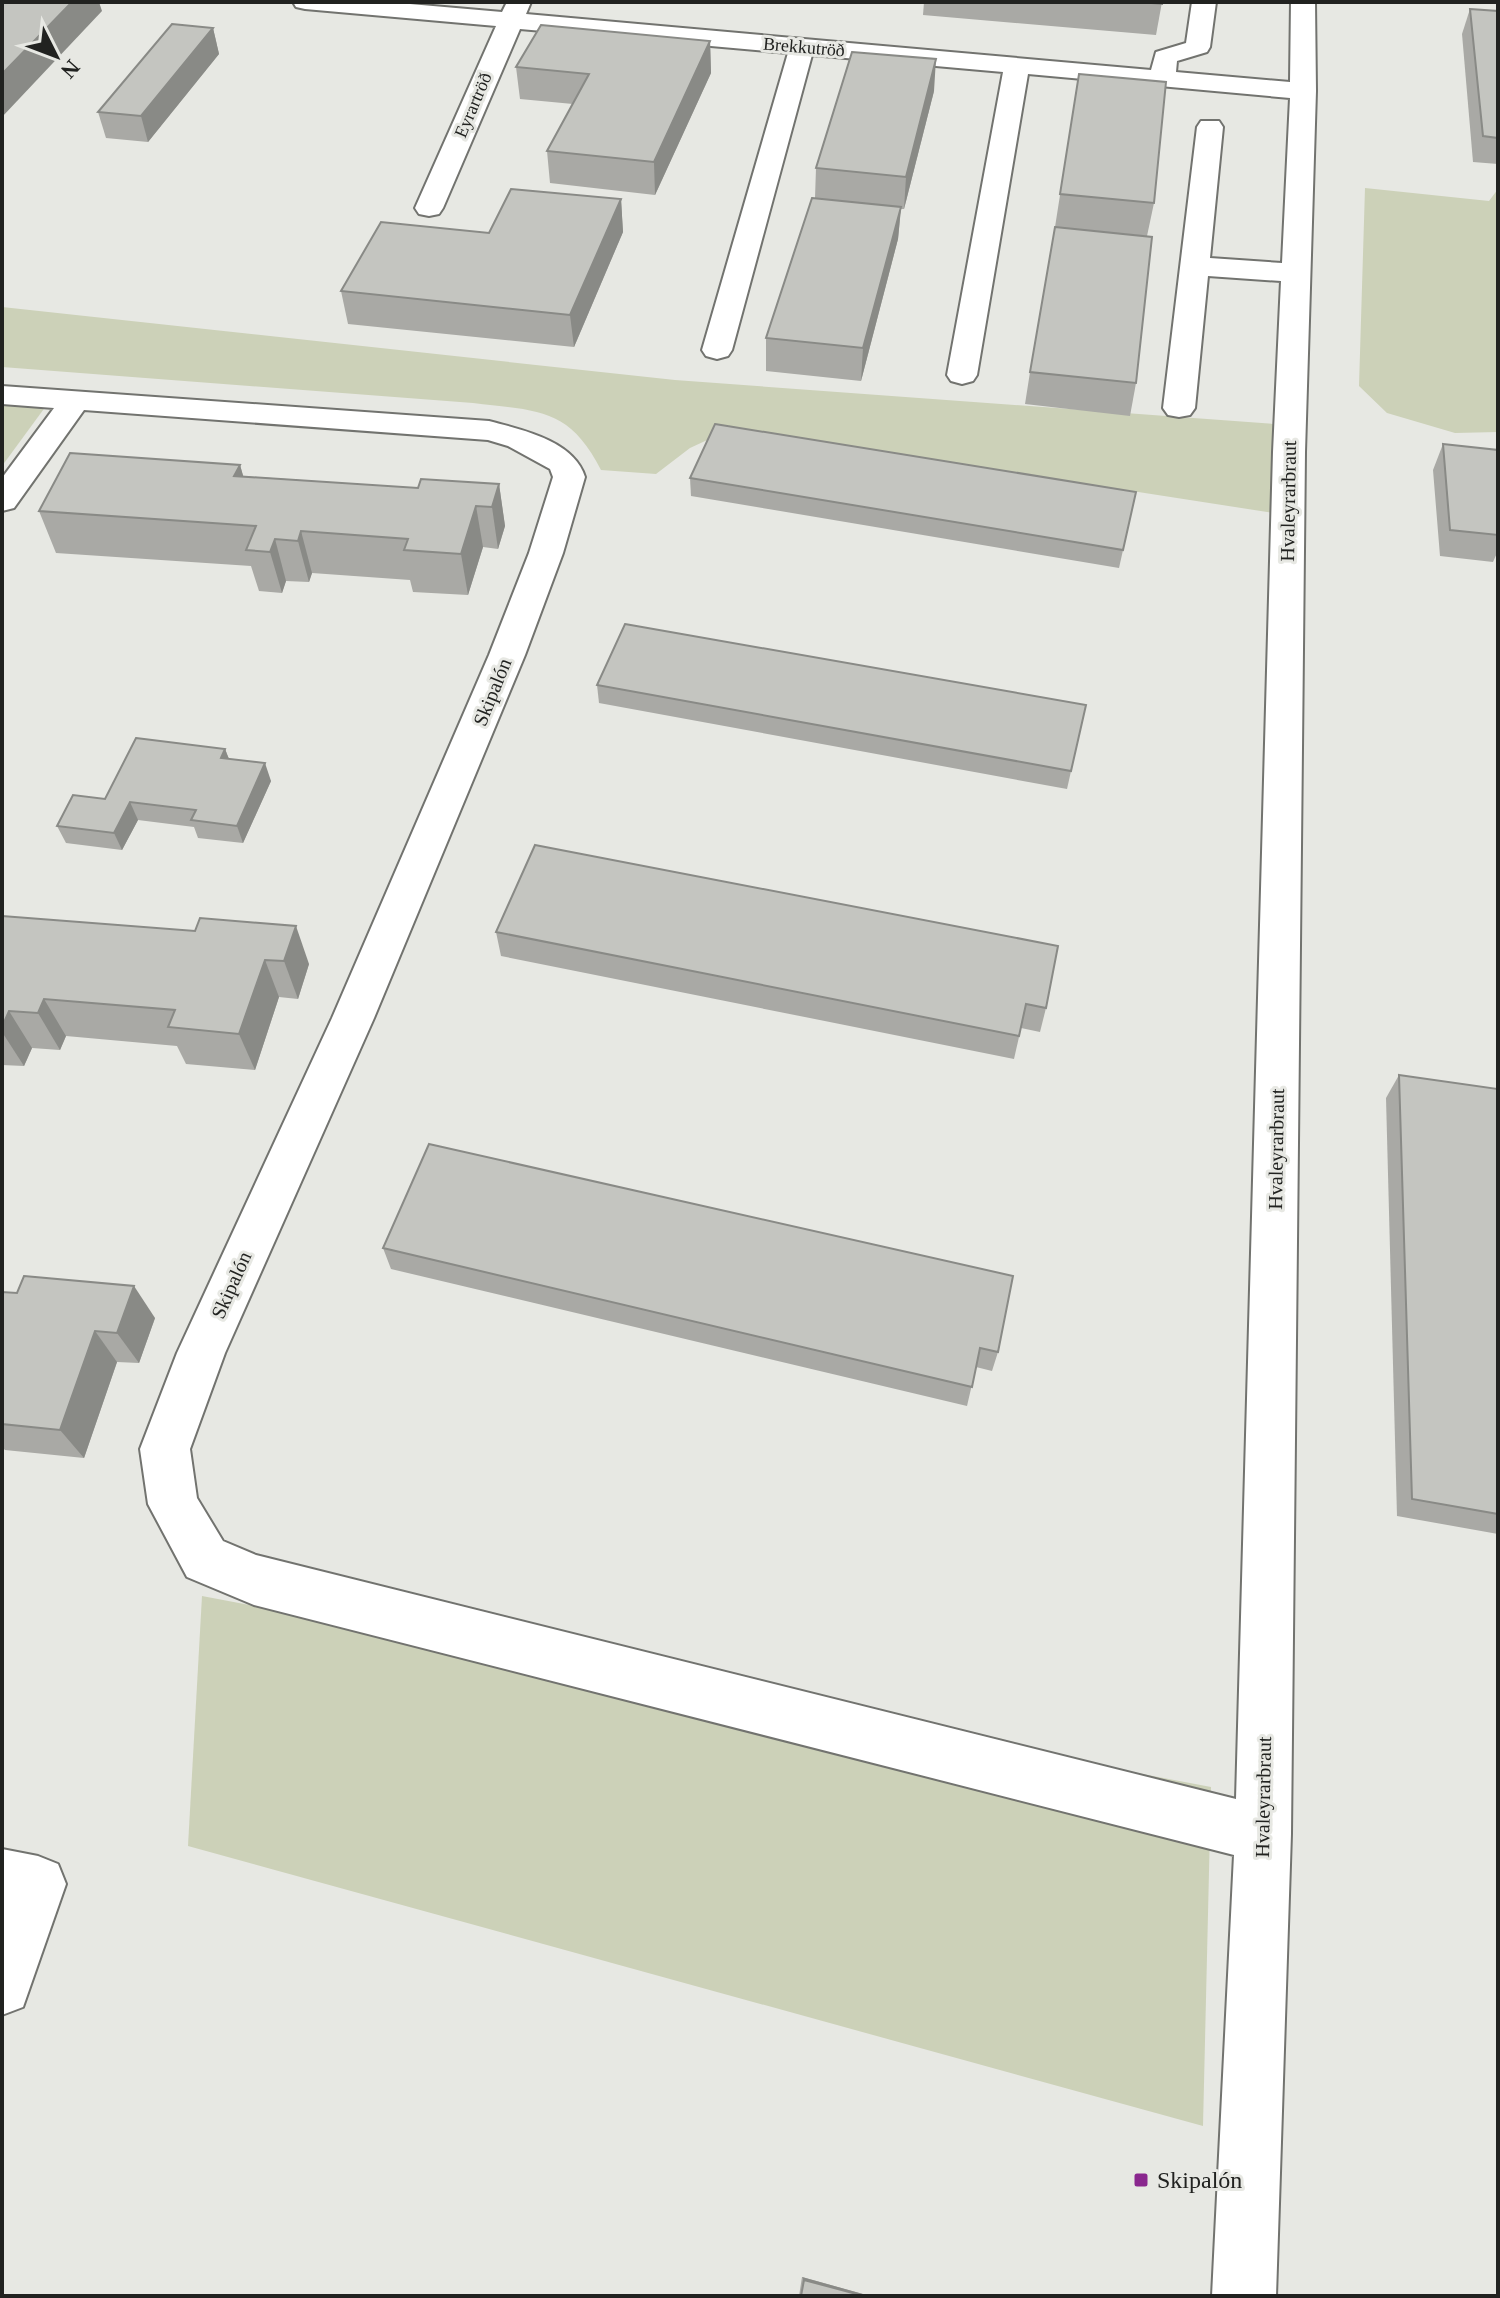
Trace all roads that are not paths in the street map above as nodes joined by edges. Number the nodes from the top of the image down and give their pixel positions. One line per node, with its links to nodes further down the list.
1 (305, 2): 4 (street, Brekkutröð)
2 (1204, 2): 7 (street)
3 (1303, 2): 8 (street, Hvaleyrarbraut)
4 (514, 12): 5 (street, Brekkutröð); 10 (street, Eyrartröð)
5 (802, 47): 6 (street, Brekkutröð); 13 (street)
6 (1017, 66): 7 (street, Brekkutröð); 14 (street)
7 (1163, 79): 8 (street, Brekkutröð)
8 (1303, 91): 12 (street, Hvaleyrarbraut)
9 (1210, 127): 11 (street)
10 (429, 208)
11 (1195, 266): 12 (street); 17 (street)
12 (1296, 273): 19 (street, Hvaleyrarbraut)
13 (717, 350)
14 (962, 375)
15 (2, 395): 16 (street, Skipalón)
16 (75, 401): 18 (street); 19 (street, Skipalón)
17 (1179, 408)
18 (2, 501)
19 (1263, 1834): 22 (street, Hvaleyrarbraut)
20 (2, 1877): 21 (street)
21 (2, 1986)
22 (1244, 2296)

